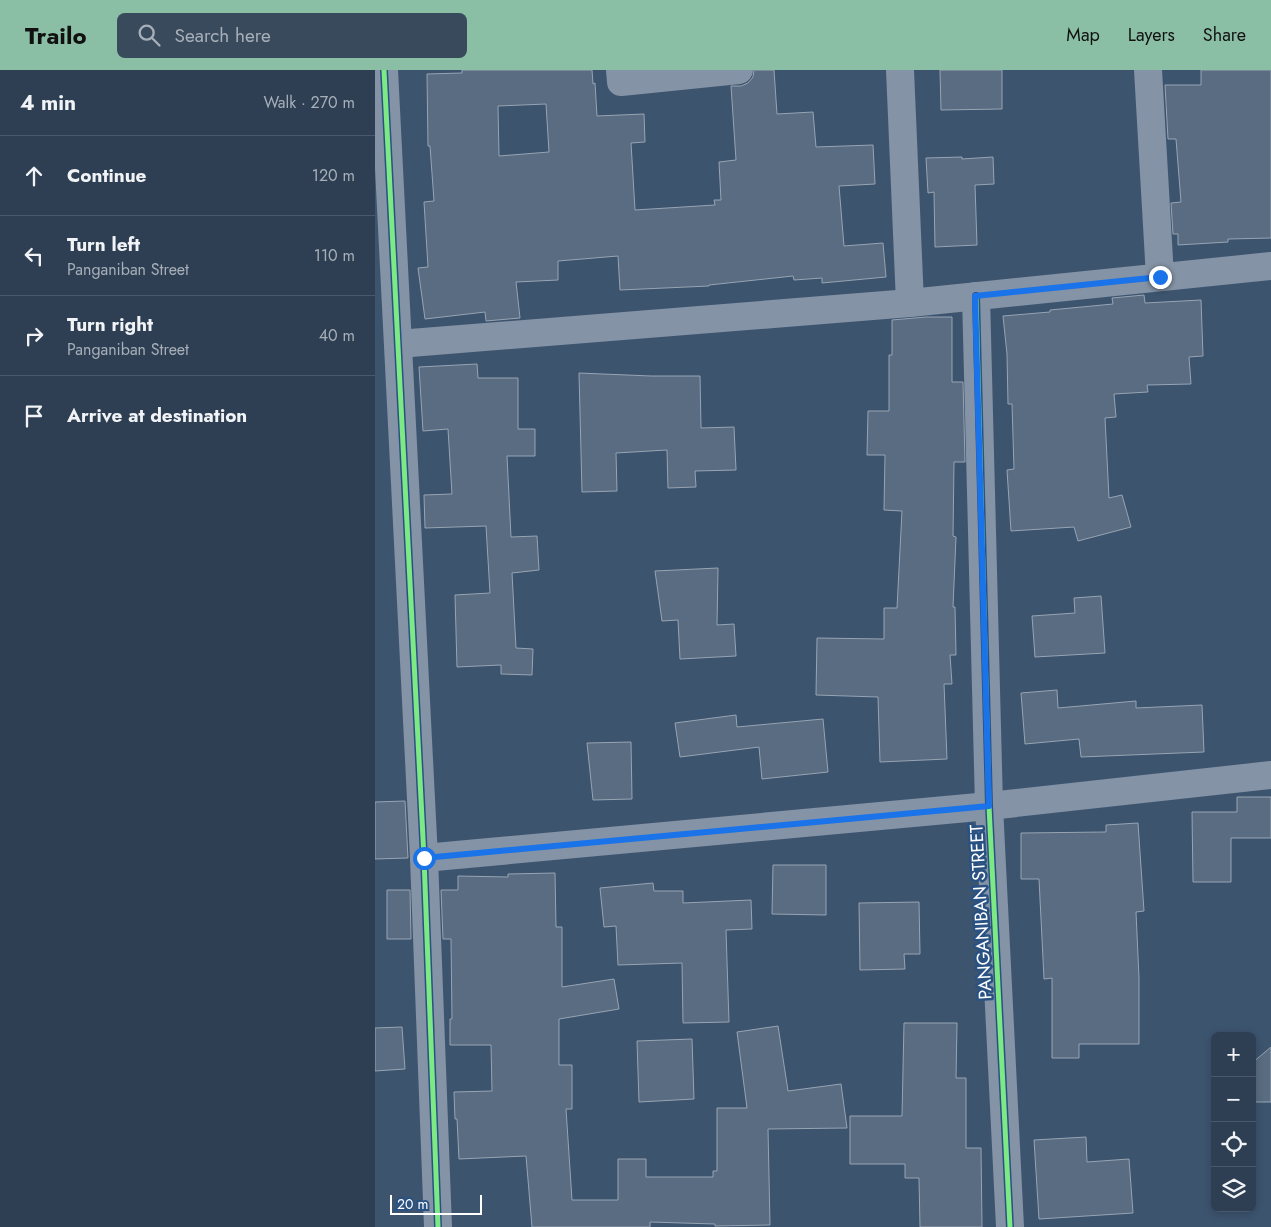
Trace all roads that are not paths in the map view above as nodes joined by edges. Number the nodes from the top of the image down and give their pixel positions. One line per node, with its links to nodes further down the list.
1 (384, 70): 10 (street)
2 (620, 70): 3 (street)
3 (739, 70)
4 (900, 70): 9 (street)
5 (1148, 70): 7 (street)
6 (1271, 266): 7 (street)
7 (1160, 277): 8 (street)
8 (975, 296): 9 (street); 12 (street, PANGANIBAN STREET)
9 (911, 303): 10 (street)
10 (398, 344): 13 (street)
11 (1271, 775): 12 (street)
12 (989, 806): 13 (street); 15 (street, PANGANIBAN STREET)
13 (424, 858): 14 (street)
14 (439, 1227)
15 (1010, 1227)

